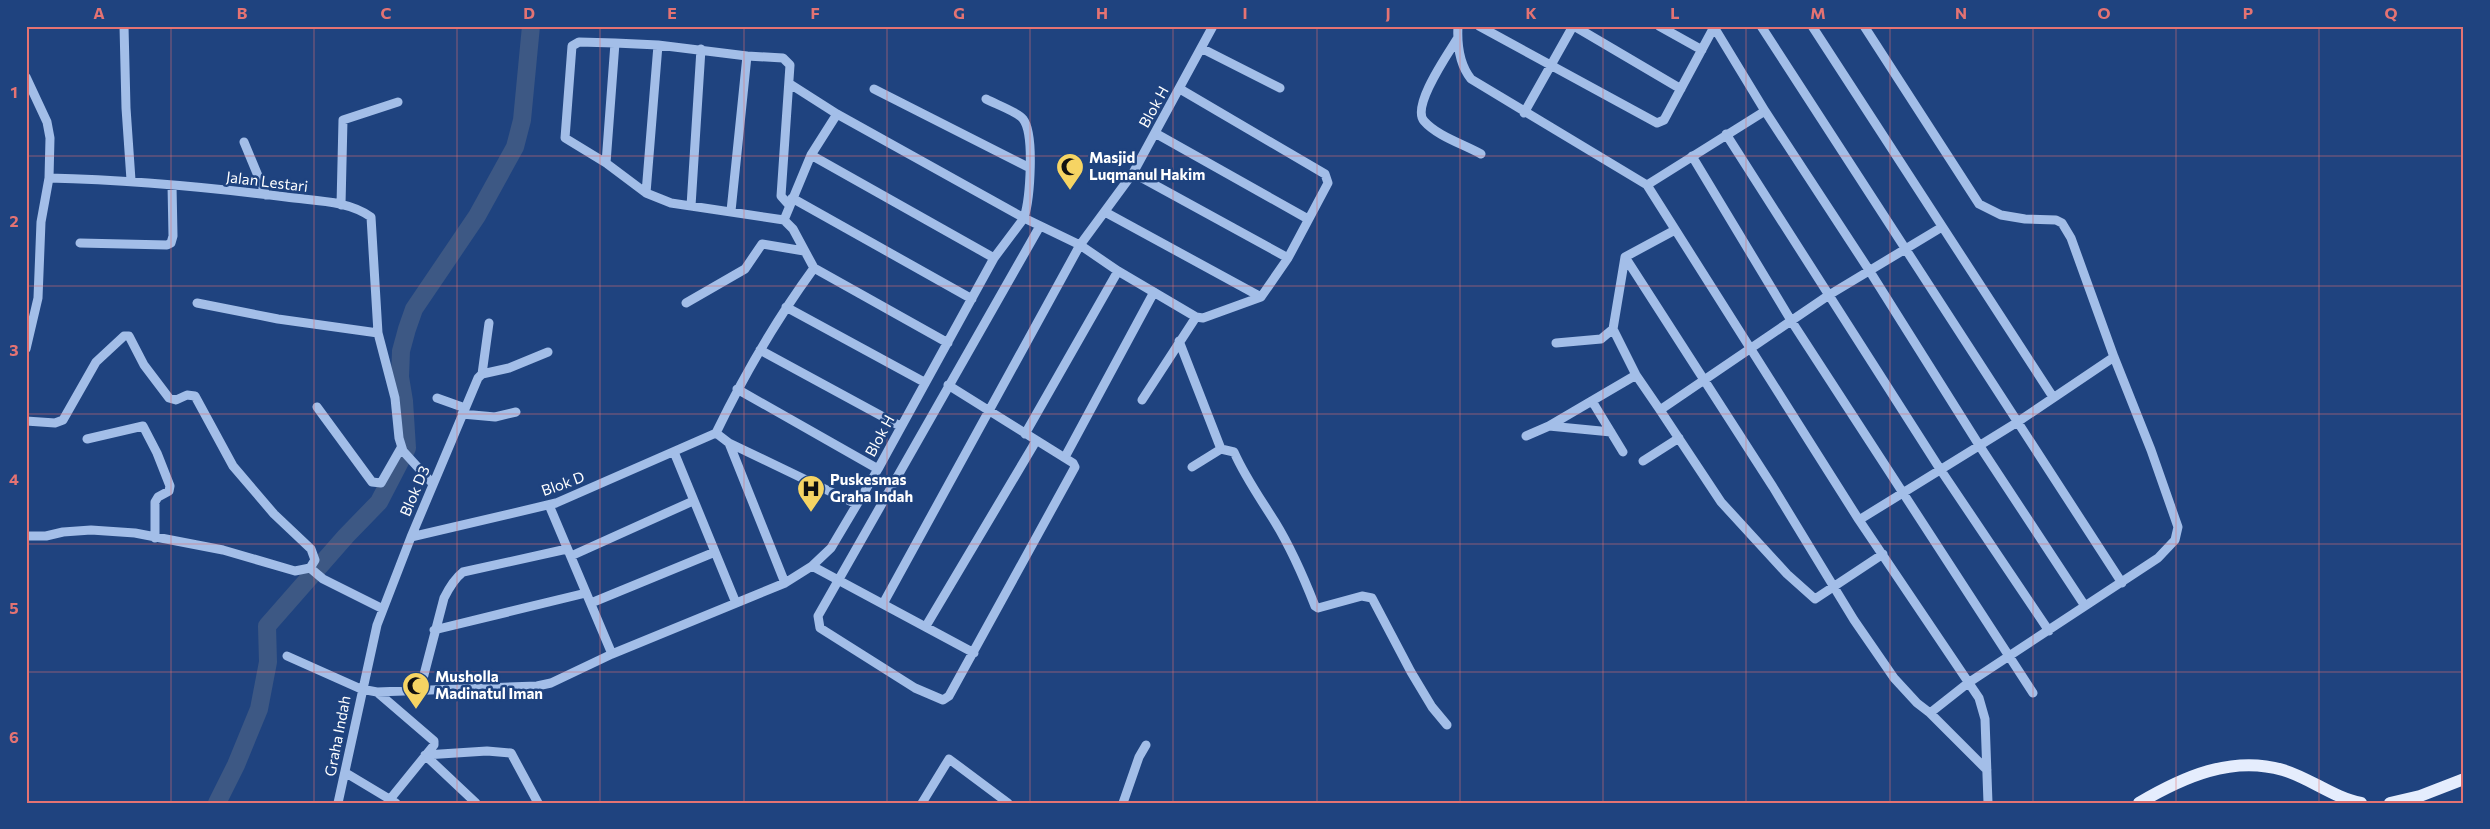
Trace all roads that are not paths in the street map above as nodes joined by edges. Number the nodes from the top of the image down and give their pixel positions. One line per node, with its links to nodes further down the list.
1 (124, 26): 40 (street)
2 (1213, 26): 14 (street, Blok H)
3 (1458, 26): 11 (street)
4 (1479, 26): 18 (street)
5 (1573, 26): 18 (street); 24 (street)
6 (1659, 26): 16 (street)
7 (1761, 26): 58 (street)
8 (1812, 26): 54 (street)
9 (1864, 26): 85 (street)
10 (1715, 27): 16 (street); 27 (street)
11 (1457, 39): 28 (street); 33 (street)
12 (615, 43): 13 (street); 36 (street); 36 (street)
13 (658, 45): 15 (street); 43 (street)
14 (1202, 48): 21 (street); 23 (street, Blok H)
15 (701, 49): 17 (street); 47 (street)
16 (1702, 50): 24 (street)
17 (747, 56): 20 (street); 48 (street)
18 (1551, 65): 24 (street); 28 (street)
19 (26, 77): 39 (street)
20 (790, 84): 29 (street); 45 (street)
21 (1280, 88)
22 (874, 89): 37 (street)
23 (1180, 89): 30 (street, Blok H); 51 (street)
24 (1681, 89)
25 (986, 99): 37 (street)
26 (398, 102): 46 (street)
27 (1765, 111): 31 (street); 64 (street)
28 (1524, 113): 42 (street)
29 (837, 114): 34 (street); 50 (street)
30 (1155, 133): 38 (street, Blok H); 51 (street)
31 (1726, 134): 35 (street); 67 (street)
32 (244, 142): 44 (street)
33 (1481, 154)
34 (811, 155): 45 (street); 61 (street)
35 (1692, 156): 42 (street); 74 (street)
36 (606, 163): 43 (street)
37 (1028, 167): 50 (street)
38 (1133, 173): 49 (street, Blok H); 62 (street)
39 (50, 178): 40 (street, Jalan Lestari); 81 (street)
40 (131, 180): 41 (street, Jalan Lestari)
41 (172, 185): 44 (street, Jalan Lestari); 56 (street)
42 (1647, 185): 55 (street)
43 (646, 193): 47 (street)
44 (266, 195): 46 (street, Jalan Lestari)
45 (791, 201): 52 (street); 69 (street)
46 (341, 205): 77 (street, Jalan Lestari)
47 (690, 206): 48 (street)
48 (731, 211): 52 (street)
49 (1106, 212): 57 (street, Blok H); 68 (street)
50 (1024, 218): 53 (street); 61 (street, Blok H)
51 (1308, 218): 62 (street)
52 (784, 220): 59 (street)
53 (1040, 226): 57 (street); 90 (street)
54 (1942, 227): 58 (street); 92 (street)
55 (1675, 230): 60 (street); 82 (street)
56 (80, 243)
57 (1080, 245): 65 (street); 97 (street, Blok H)
58 (1905, 250): 64 (street); 102 (street)
59 (804, 251): 63 (street); 71 (street)
60 (1625, 257): 76 (street); 88 (street)
61 (994, 258): 69 (street, Blok H)
62 (1288, 258): 68 (street)
63 (814, 268): 72 (street); 79 (street)
64 (1869, 270): 67 (street); 113 (street)
65 (1118, 271): 66 (street); 107 (street)
66 (1154, 292): 73 (street); 118 (street)
67 (1829, 296): 74 (street); 122 (street)
68 (1261, 297): 73 (street)
69 (972, 299): 79 (street, Blok H)
70 (197, 303): 77 (street)
71 (686, 303)
72 (786, 307): 83 (street); 89 (street)
73 (1196, 317): 78 (street)
74 (1792, 322): 82 (street); 124 (street)
75 (488, 323): 86 (street, Blok D3)
76 (1613, 329): 80 (street); 87 (street)
77 (378, 333): 114 (street, Jalan Lestari)
78 (1179, 341): 94 (street); 115 (street)
79 (948, 343): 89 (street, Blok H)
80 (1556, 343)
81 (26, 349)
82 (1752, 349): 88 (street); 128 (street)
83 (760, 350): 91 (street); 103 (street)
84 (548, 352): 86 (street)
85 (2114, 356): 92 (street); 139 (street)
86 (482, 374): 99 (street, Blok D3)
87 (1636, 375): 95 (street); 98 (street)
88 (1704, 379): 98 (street); 140 (street)
89 (924, 382): 103 (street, Blok H)
90 (948, 385): 97 (street); 137 (street)
91 (738, 389): 106 (street); 121 (street)
92 (2053, 397): 102 (street)
93 (436, 398): 99 (street)
94 (1142, 400)
95 (1592, 401): 104 (street); 105 (street)
96 (317, 407): 114 (street)
97 (988, 410): 107 (street); 142 (street, Blok H)
98 (1660, 410): 109 (street)
99 (464, 411): 100 (street); 123 (street, Blok D3)
100 (516, 412)
101 (26, 421): 136 (street)
102 (2016, 423): 113 (street); 139 (street)
103 (900, 426): 121 (street, Blok H)
104 (1549, 426): 105 (street); 108 (street)
105 (1611, 432): 117 (street)
106 (716, 433): 112 (street); 116 (street, Blok D)
107 (1025, 434): 111 (street)
108 (1526, 436)
109 (1679, 438): 119 (street); 140 (street)
110 (87, 439): 130 (street)
111 (1036, 441): 118 (street); 147 (street)
112 (729, 443): 126 (street); 138 (street)
113 (1979, 445): 122 (street); 145 (street)
114 (402, 449): 123 (street)
115 (1221, 449): 120 (street); 160 (street)
116 (674, 452): 125 (street); 127 (street, Blok D)
117 (1624, 452)
118 (1065, 458): 150 (street)
119 (1643, 461)
120 (1192, 467)
121 (878, 469): 126 (street, Blok H)
122 (1940, 469): 124 (street); 149 (street)
123 (433, 484): 131 (street, Blok D3)
124 (1904, 492): 128 (street); 153 (street)
125 (694, 501): 132 (street); 133 (street)
126 (856, 504): 135 (street, Blok H)
127 (549, 505): 131 (street, Blok D); 133 (street)
128 (1859, 520): 134 (street)
129 (26, 536): 130 (street)
130 (155, 538): 136 (street)
131 (411, 538): 146 (street, Blok D3)
132 (715, 552): 143 (street); 144 (street)
133 (569, 553): 141 (street); 148 (street)
134 (1883, 554): 140 (street); 154 (street)
135 (812, 566): 137 (street); 138 (street, Blok H)
136 (311, 569): 146 (street)
137 (838, 579): 142 (street); 150 (street)
138 (785, 583): 144 (street, Blok H)
139 (2122, 583): 145 (street)
140 (1835, 586): 159 (street)
141 (586, 593): 143 (street); 148 (street)
142 (884, 602): 147 (street)
143 (591, 603): 151 (street)
144 (736, 603): 151 (street, Blok H)
145 (2085, 606): 149 (street)
146 (383, 609): 155 (street, Blok D3)
147 (926, 626): 150 (street)
148 (434, 630): 156 (street)
149 (2049, 631): 153 (street)
150 (974, 653)
151 (612, 654): 156 (street, Blok H)
152 (287, 656): 155 (street)
153 (2008, 656): 154 (street); 158 (street)
154 (1968, 683): 159 (street); 163 (street)
155 (361, 689): 157 (street, Graha Indah); 164 (street, Graha Indah)
156 (420, 690): 157 (street, Blok H)
157 (377, 692): 162 (street)
158 (2033, 693)
159 (1930, 713): 163 (street)
160 (1447, 725)
161 (1146, 745): 172 (street)
162 (425, 755): 166 (street); 169 (street); 170 (street)
163 (1988, 770): 173 (street)
164 (346, 773): 166 (street); 168 (street, Graha Indah)
165 (2464, 779): 176 (main road)
166 (393, 800)
167 (922, 802): 171 (street)
168 (338, 803)
169 (476, 803)
170 (538, 803)
171 (1008, 803)
172 (1123, 803)
173 (1988, 803)
174 (2139, 803): 175 (main road)
175 (2361, 803)
176 (2390, 803)

